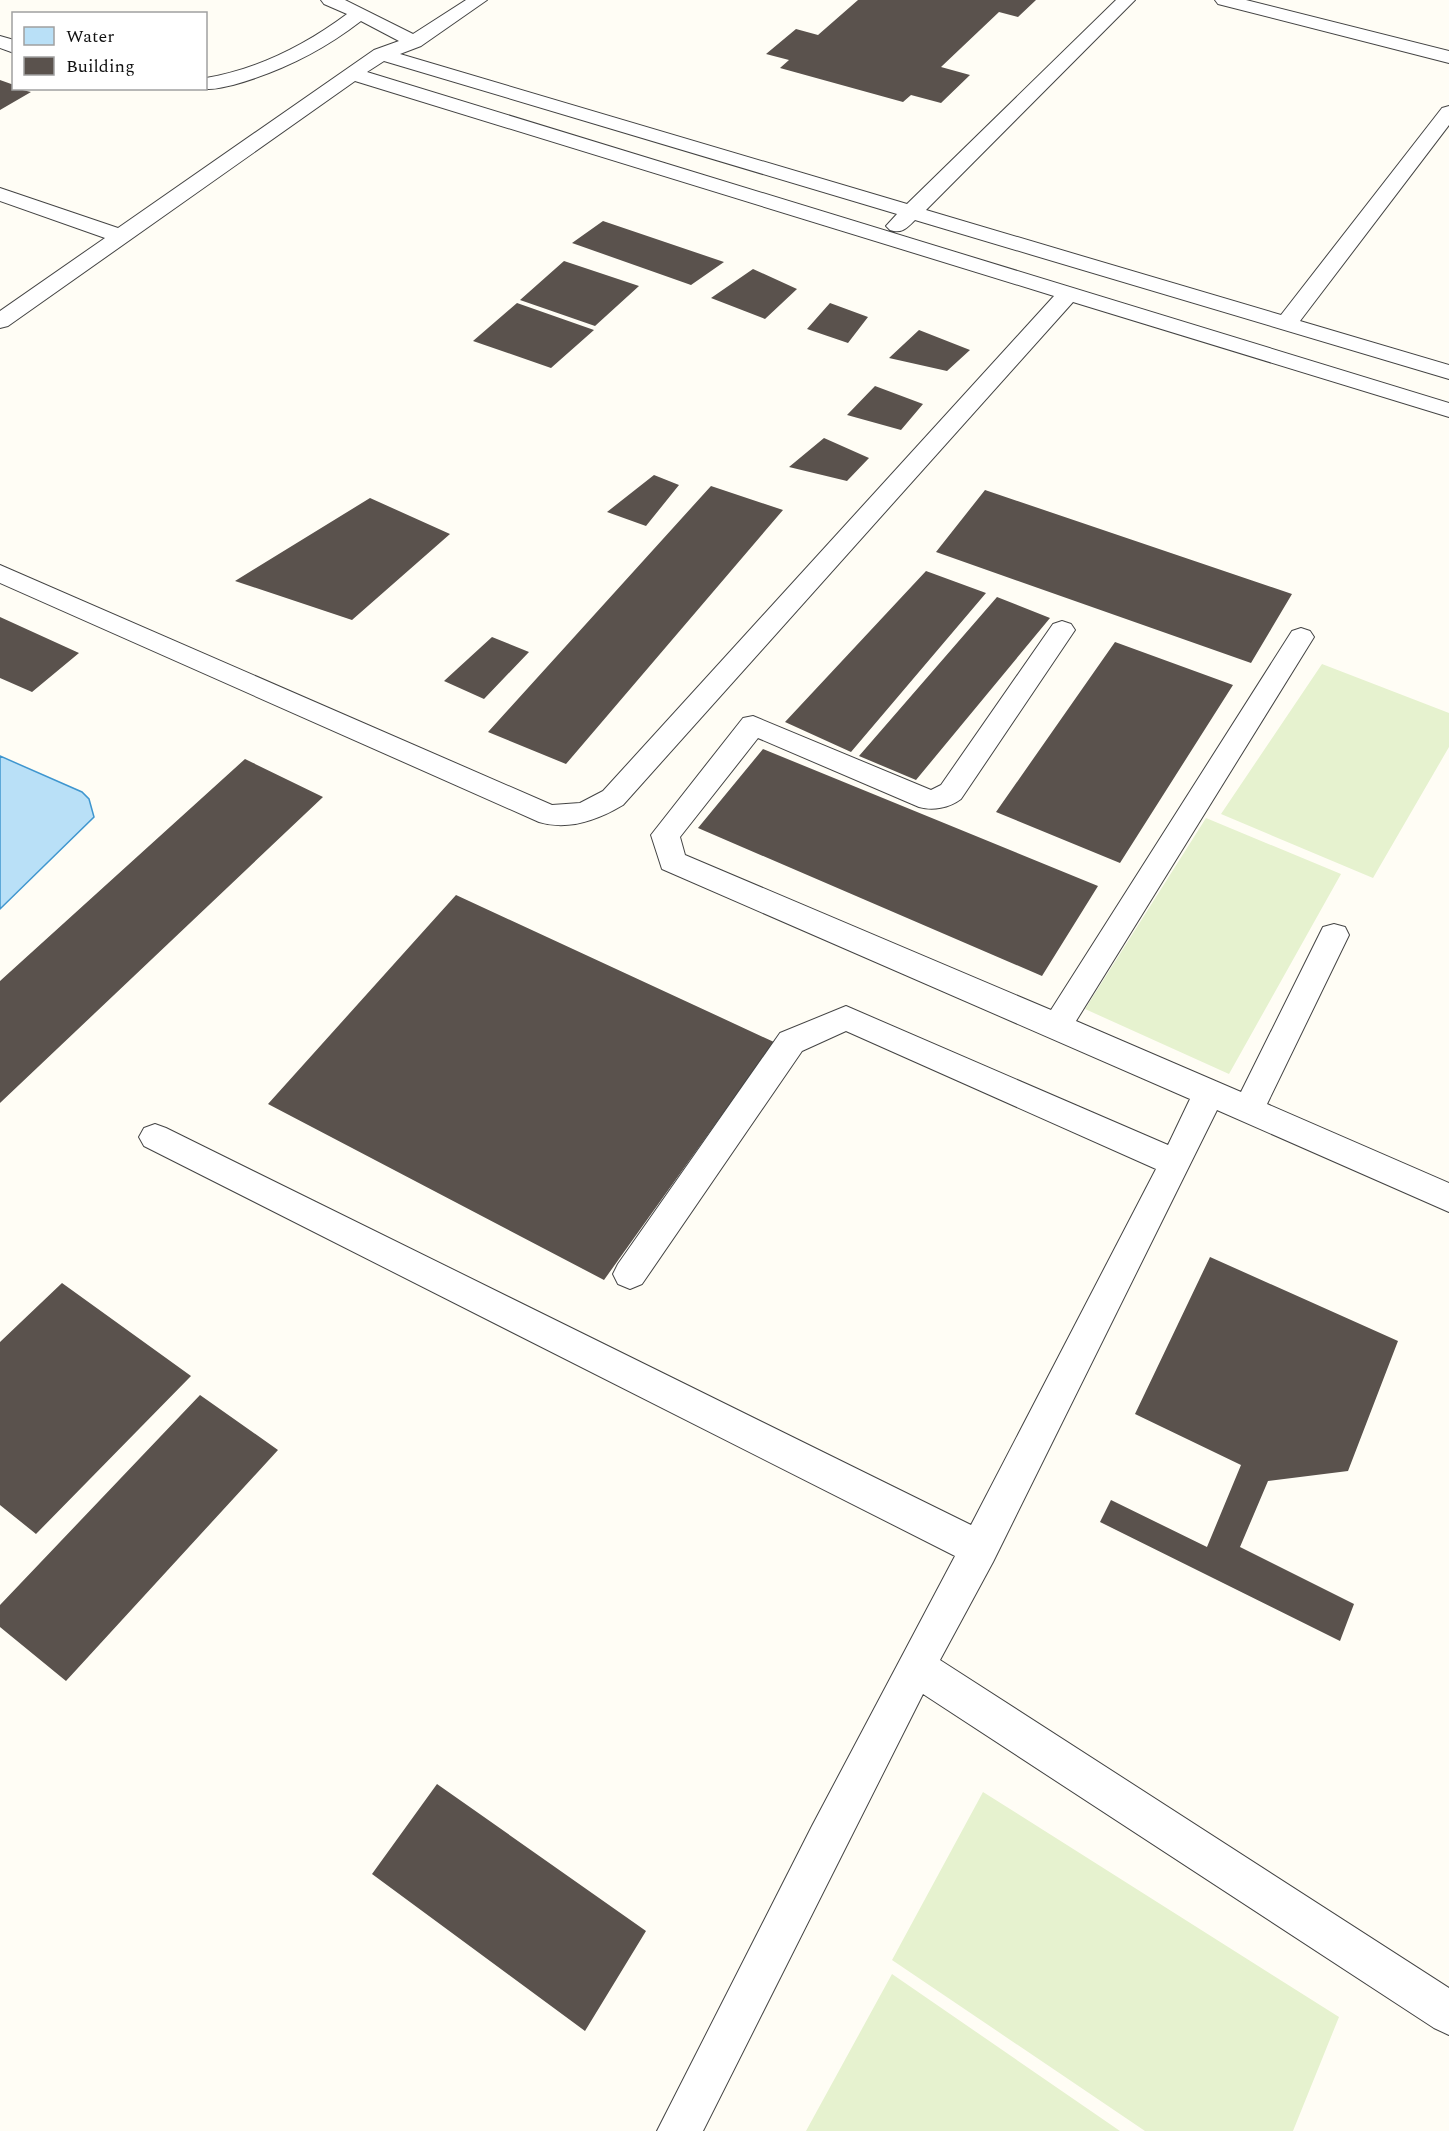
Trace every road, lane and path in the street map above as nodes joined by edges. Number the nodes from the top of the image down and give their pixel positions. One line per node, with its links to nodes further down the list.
1 (330, 0): 5 (lane)
2 (478, 0): 6 (lane)
3 (1126, 0): 13 (lane)
4 (1224, 0): 8 (lane)
5 (360, 13): 6 (lane); 10 (lane)
6 (414, 42): 7 (lane)
7 (381, 54): 9 (lane); 13 (lane)
8 (1449, 57)
9 (352, 74): 14 (lane); 15 (lane)
10 (207, 84)
11 (1449, 112): 18 (lane)
12 (0, 194): 14 (lane)
13 (910, 213): 15 (lane); 18 (lane)
14 (120, 236): 17 (lane)
15 (886, 237): 16 (lane)
16 (1069, 293): 20 (lane); 21 (lane)
17 (0, 321)
18 (1286, 324): 19 (lane)
19 (1449, 372)
20 (1449, 410)
21 (0, 573)
22 (1062, 630): 25 (lane)
23 (1301, 637): 25 (lane)
24 (1334, 935): 27 (lane)
25 (1057, 1026): 26 (lane)
26 (1209, 1093): 27 (lane); 29 (lane)
27 (1248, 1110): 30 (lane)
28 (155, 1137): 32 (lane)
29 (1176, 1163): 31 (lane); 32 (lane)
30 (1449, 1198)
31 (630, 1274)
32 (980, 1550): 33 (lane)
33 (916, 1667): 34 (lane); 35 (lane)
34 (1449, 2013)
35 (679, 2131)

